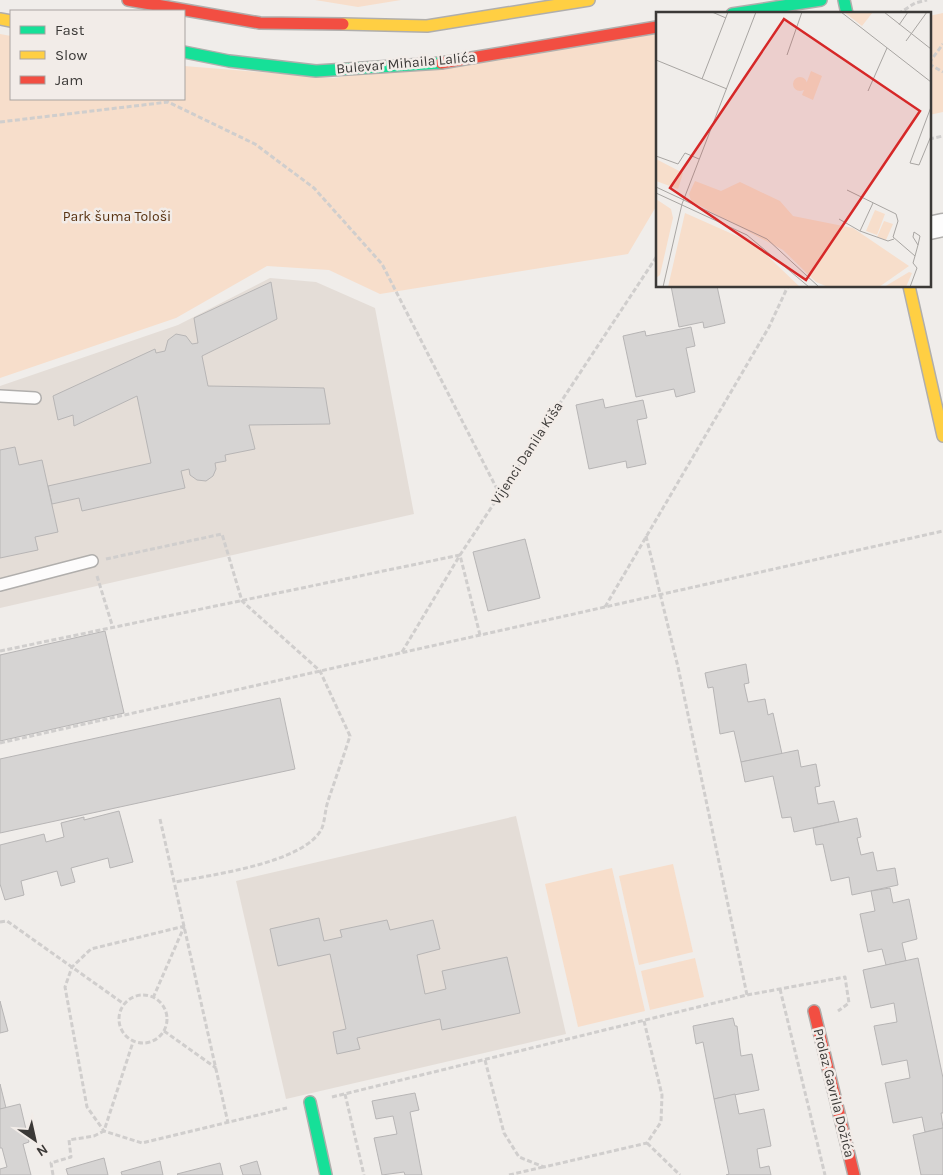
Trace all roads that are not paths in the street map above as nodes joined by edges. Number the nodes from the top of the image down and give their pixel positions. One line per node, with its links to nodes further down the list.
1 (128, 0): 2 (main road)
2 (589, 0)
3 (821, 0): 4 (main road)
4 (745, 12)
5 (656, 27): 6 (main road, Bulevar Mihaila Lalića)
6 (185, 52)
7 (943, 225): 8 (street)
8 (930, 228)
9 (909, 288): 12 (main road)
10 (0, 396): 11 (lane)
11 (35, 398)
12 (943, 436)
13 (92, 562): 14 (lane)
14 (0, 585)
15 (814, 1011): 18 (main road, Prolaz Gavrila Dožića)
16 (310, 1102): 17 (main road)
17 (326, 1175)
18 (854, 1175)

